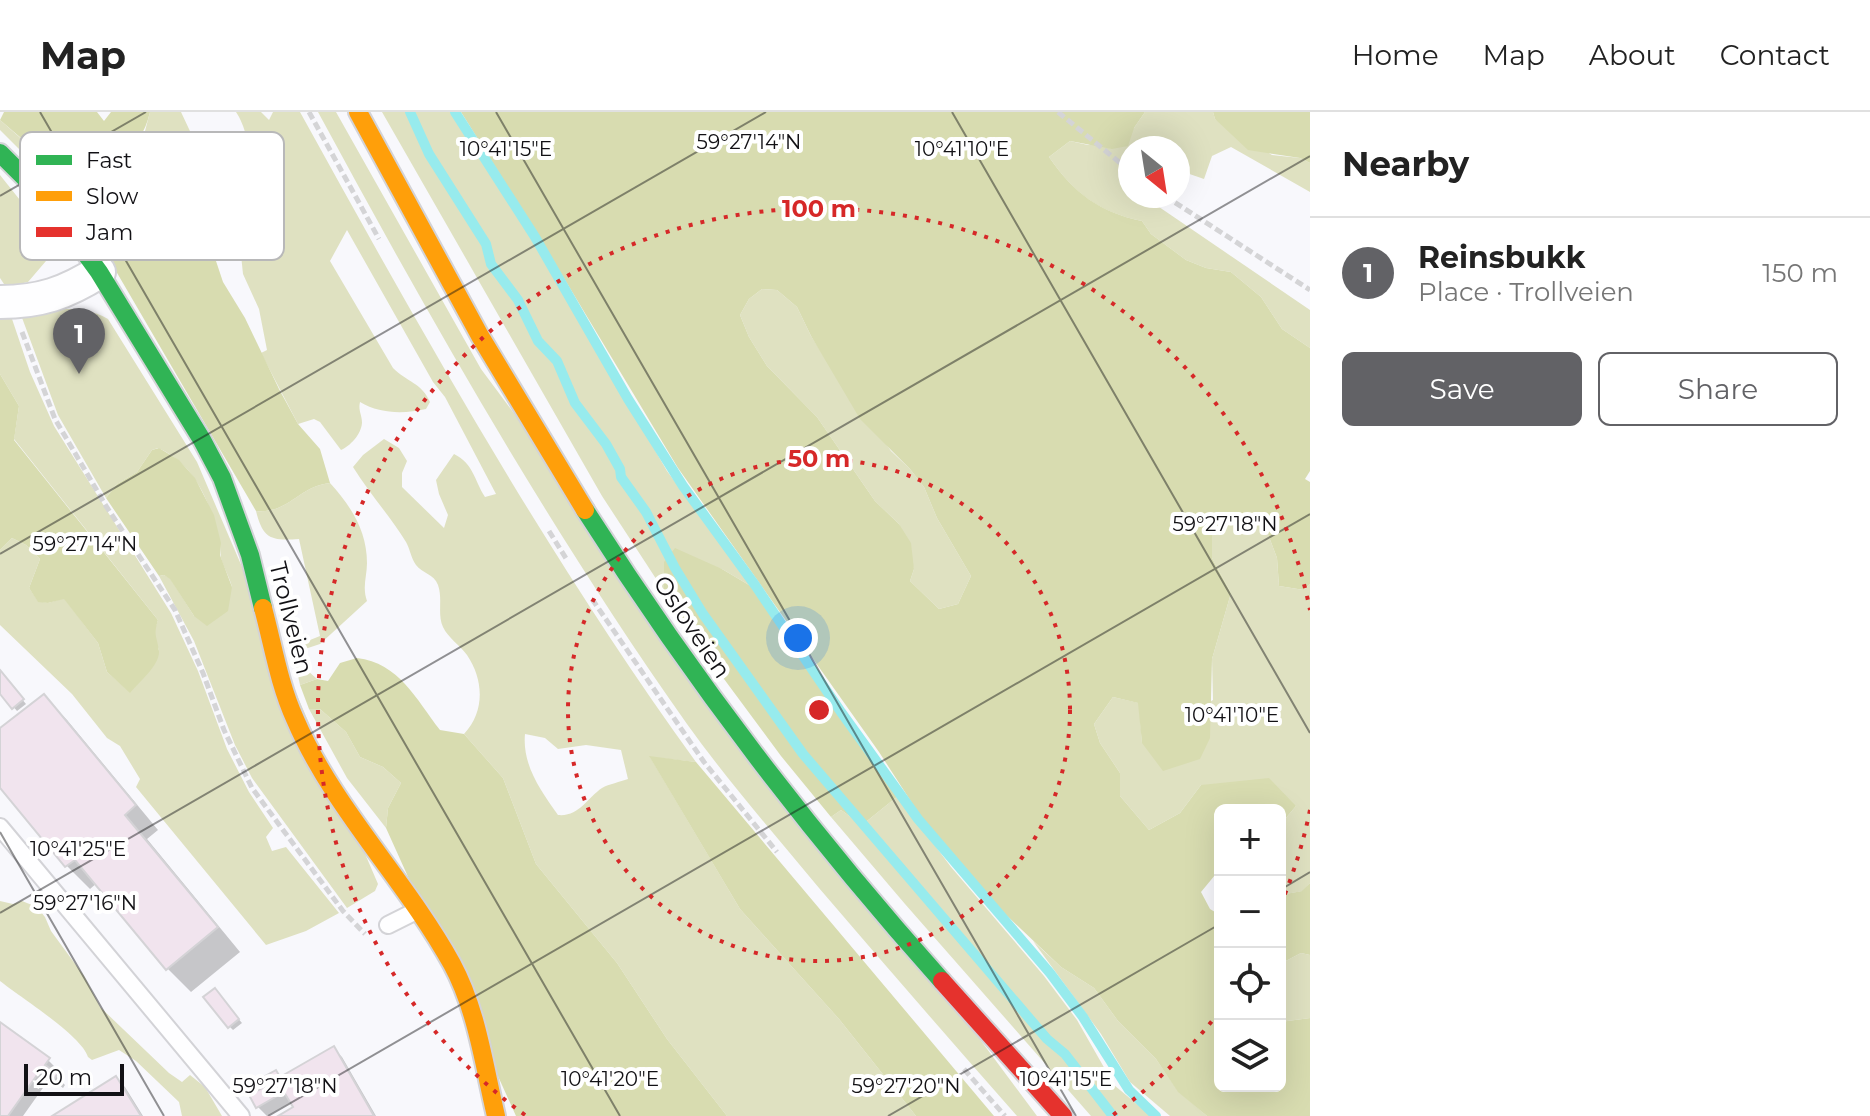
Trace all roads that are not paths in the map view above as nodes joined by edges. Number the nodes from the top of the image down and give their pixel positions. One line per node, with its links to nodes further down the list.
1 (358, 112): 12 (main road, Osloveien)
2 (0, 153): 3 (main road, Trollveien)
3 (20, 173)
4 (90, 260): 5 (main road, Trollveien)
5 (99, 272): 6 (street); 8 (main road, Trollveien)
6 (6, 302)
7 (0, 827): 10 (lane)
8 (418, 910): 9 (lane); 11 (main road, Trollveien)
9 (388, 925)
10 (241, 1116)
11 (496, 1116)
12 (1063, 1116)

